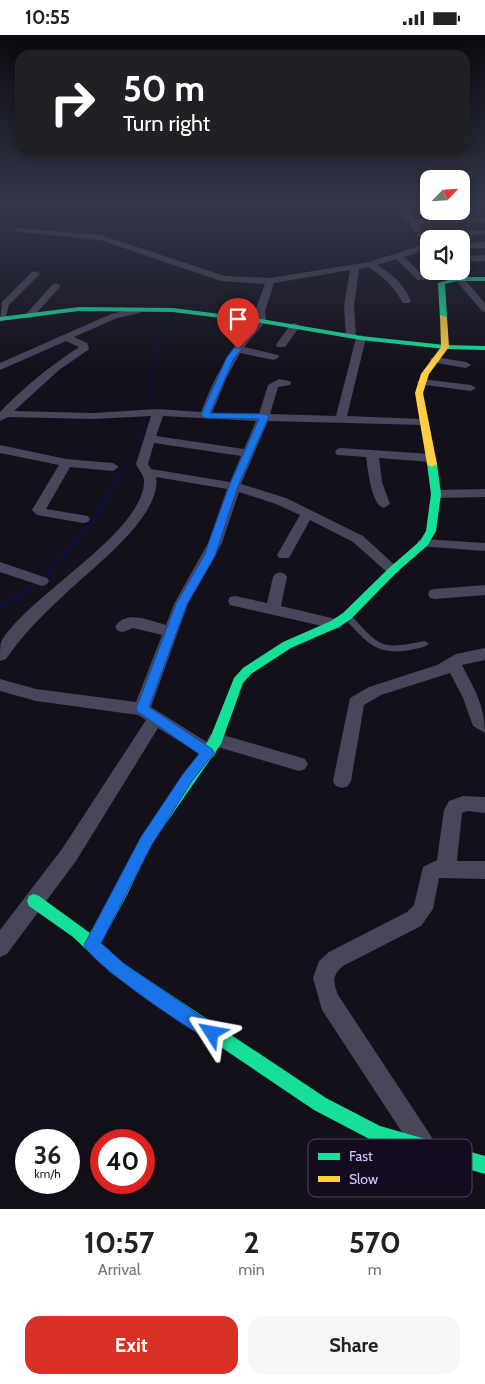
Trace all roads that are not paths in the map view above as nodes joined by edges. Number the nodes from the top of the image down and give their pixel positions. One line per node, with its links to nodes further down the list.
1 (163, 259): 12 (street)
2 (388, 259): 4 (street)
3 (401, 259): 7 (street)
4 (370, 264): 5 (street); 14 (street)
5 (354, 266): 12 (street); 22 (street)
6 (34, 274): 18 (street)
7 (420, 277)
8 (470, 277): 9 (street)
9 (485, 279)
10 (445, 280): 24 (street)
11 (459, 280): 15 (street)
12 (270, 281): 19 (street)
13 (56, 286): 17 (street)
14 (406, 301)
15 (485, 309)
16 (137, 311): 17 (street); 19 (street); 21 (street)
17 (29, 316): 18 (street)
18 (0, 319)
19 (261, 321): 20 (street); 26 (street)
20 (295, 327): 22 (street); 23 (street)
21 (65, 337): 29 (street); 37 (street)
22 (356, 337): 24 (street); 38 (street)
23 (281, 345)
24 (445, 347): 25 (street); 28 (street)
25 (485, 348)
26 (238, 349): 27 (street); 35 (street)
27 (274, 357)
28 (435, 360): 30 (street); 31 (street)
29 (1, 365)
30 (466, 365)
31 (422, 382): 33 (street); 39 (street)
32 (286, 383): 36 (street)
33 (471, 388)
34 (158, 412): 35 (street); 37 (street); 40 (street)
35 (205, 415): 36 (street)
36 (264, 416): 38 (street); 43 (street)
37 (3, 417)
38 (341, 419): 39 (street)
39 (423, 422): 45 (street)
40 (149, 439): 43 (street); 48 (street)
41 (0, 449): 46 (street)
42 (341, 452): 44 (street)
43 (248, 453): 49 (street)
44 (372, 454): 45 (street); 52 (street)
45 (431, 458): 51 (street)
46 (66, 463): 47 (street); 54 (street)
47 (113, 467)
48 (146, 471): 49 (street); 71 (street)
49 (234, 486): 53 (street); 68 (street)
50 (485, 493): 51 (street)
51 (436, 494): 55 (street)
52 (384, 504)
53 (307, 514): 57 (street); 59 (street)
54 (82, 519)
55 (424, 543): 56 (street); 59 (street)
56 (485, 547)
57 (284, 555)
58 (0, 567): 61 (street)
59 (393, 570): 66 (street)
60 (280, 577): 65 (street)
61 (42, 581)
62 (485, 590): 63 (street)
63 (435, 594)
64 (236, 601): 65 (street)
65 (274, 610): 66 (street)
66 (341, 620): 69 (lane); 76 (street)
67 (123, 627): 68 (street)
68 (171, 632): 74 (street)
69 (425, 644)
70 (485, 654): 72 (street)
71 (0, 655)
72 (453, 664): 75 (street); 78 (street)
73 (0, 685): 74 (street)
74 (149, 713): 76 (street); 82 (street)
75 (485, 726)
76 (212, 746): 77 (street); 83 (street)
77 (299, 763)
78 (342, 781)
79 (485, 805): 80 (street)
80 (446, 869): 81 (street); 86 (street)
81 (485, 870)
82 (34, 901): 83 (street); 84 (street)
83 (92, 945): 85 (street)
84 (0, 947)
85 (393, 1139)
86 (419, 1139)
87 (472, 1161): 88 (street)
88 (485, 1165)

